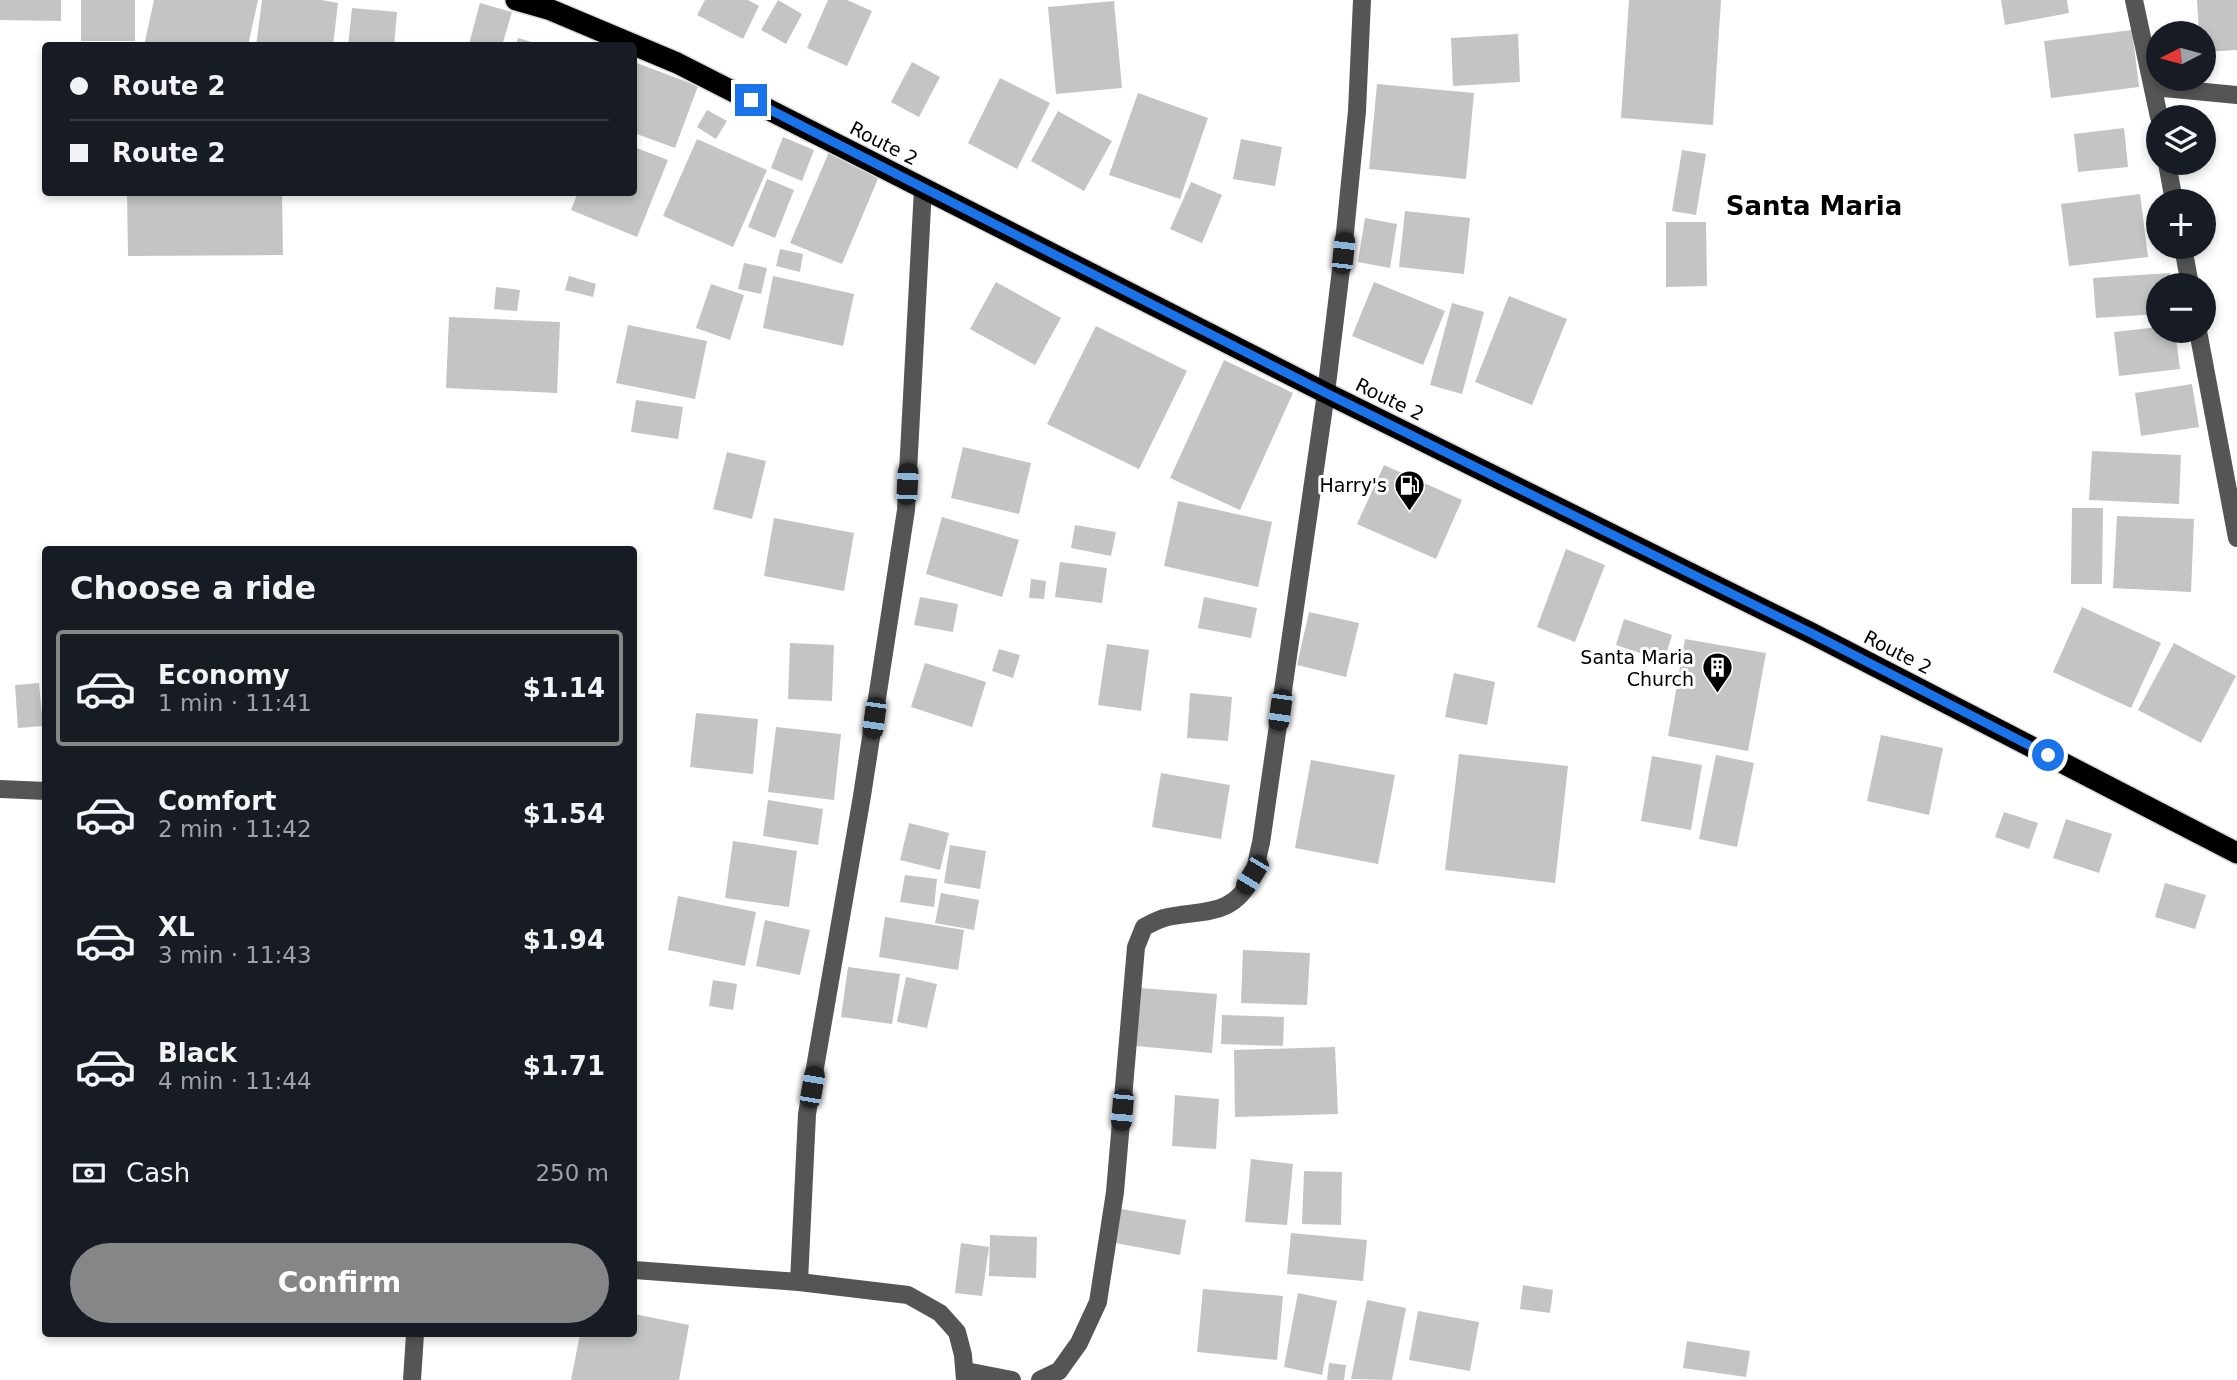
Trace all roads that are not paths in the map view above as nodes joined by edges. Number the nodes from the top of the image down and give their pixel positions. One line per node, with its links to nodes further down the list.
1 (516, 0): 4 (highway, Route 2)
2 (1362, 0): 11 (street)
3 (2134, 0): 6 (street)
4 (627, 42)
5 (637, 46): 9 (highway, Route 2)
6 (2146, 55)
7 (2195, 91): 8 (street)
8 (2237, 95)
9 (923, 188): 11 (highway, Route 2); 17 (street)
10 (2200, 343): 12 (street)
11 (1326, 393): 15 (highway, Route 2); 22 (street)
12 (2237, 538)
13 (0, 789): 14 (street)
14 (42, 791)
15 (2237, 853)
16 (637, 1270): 17 (street)
17 (799, 1282): 19 (street)
18 (415, 1337): 20 (street)
19 (965, 1376): 21 (street)
20 (412, 1380)
21 (1012, 1380)
22 (1040, 1380)

